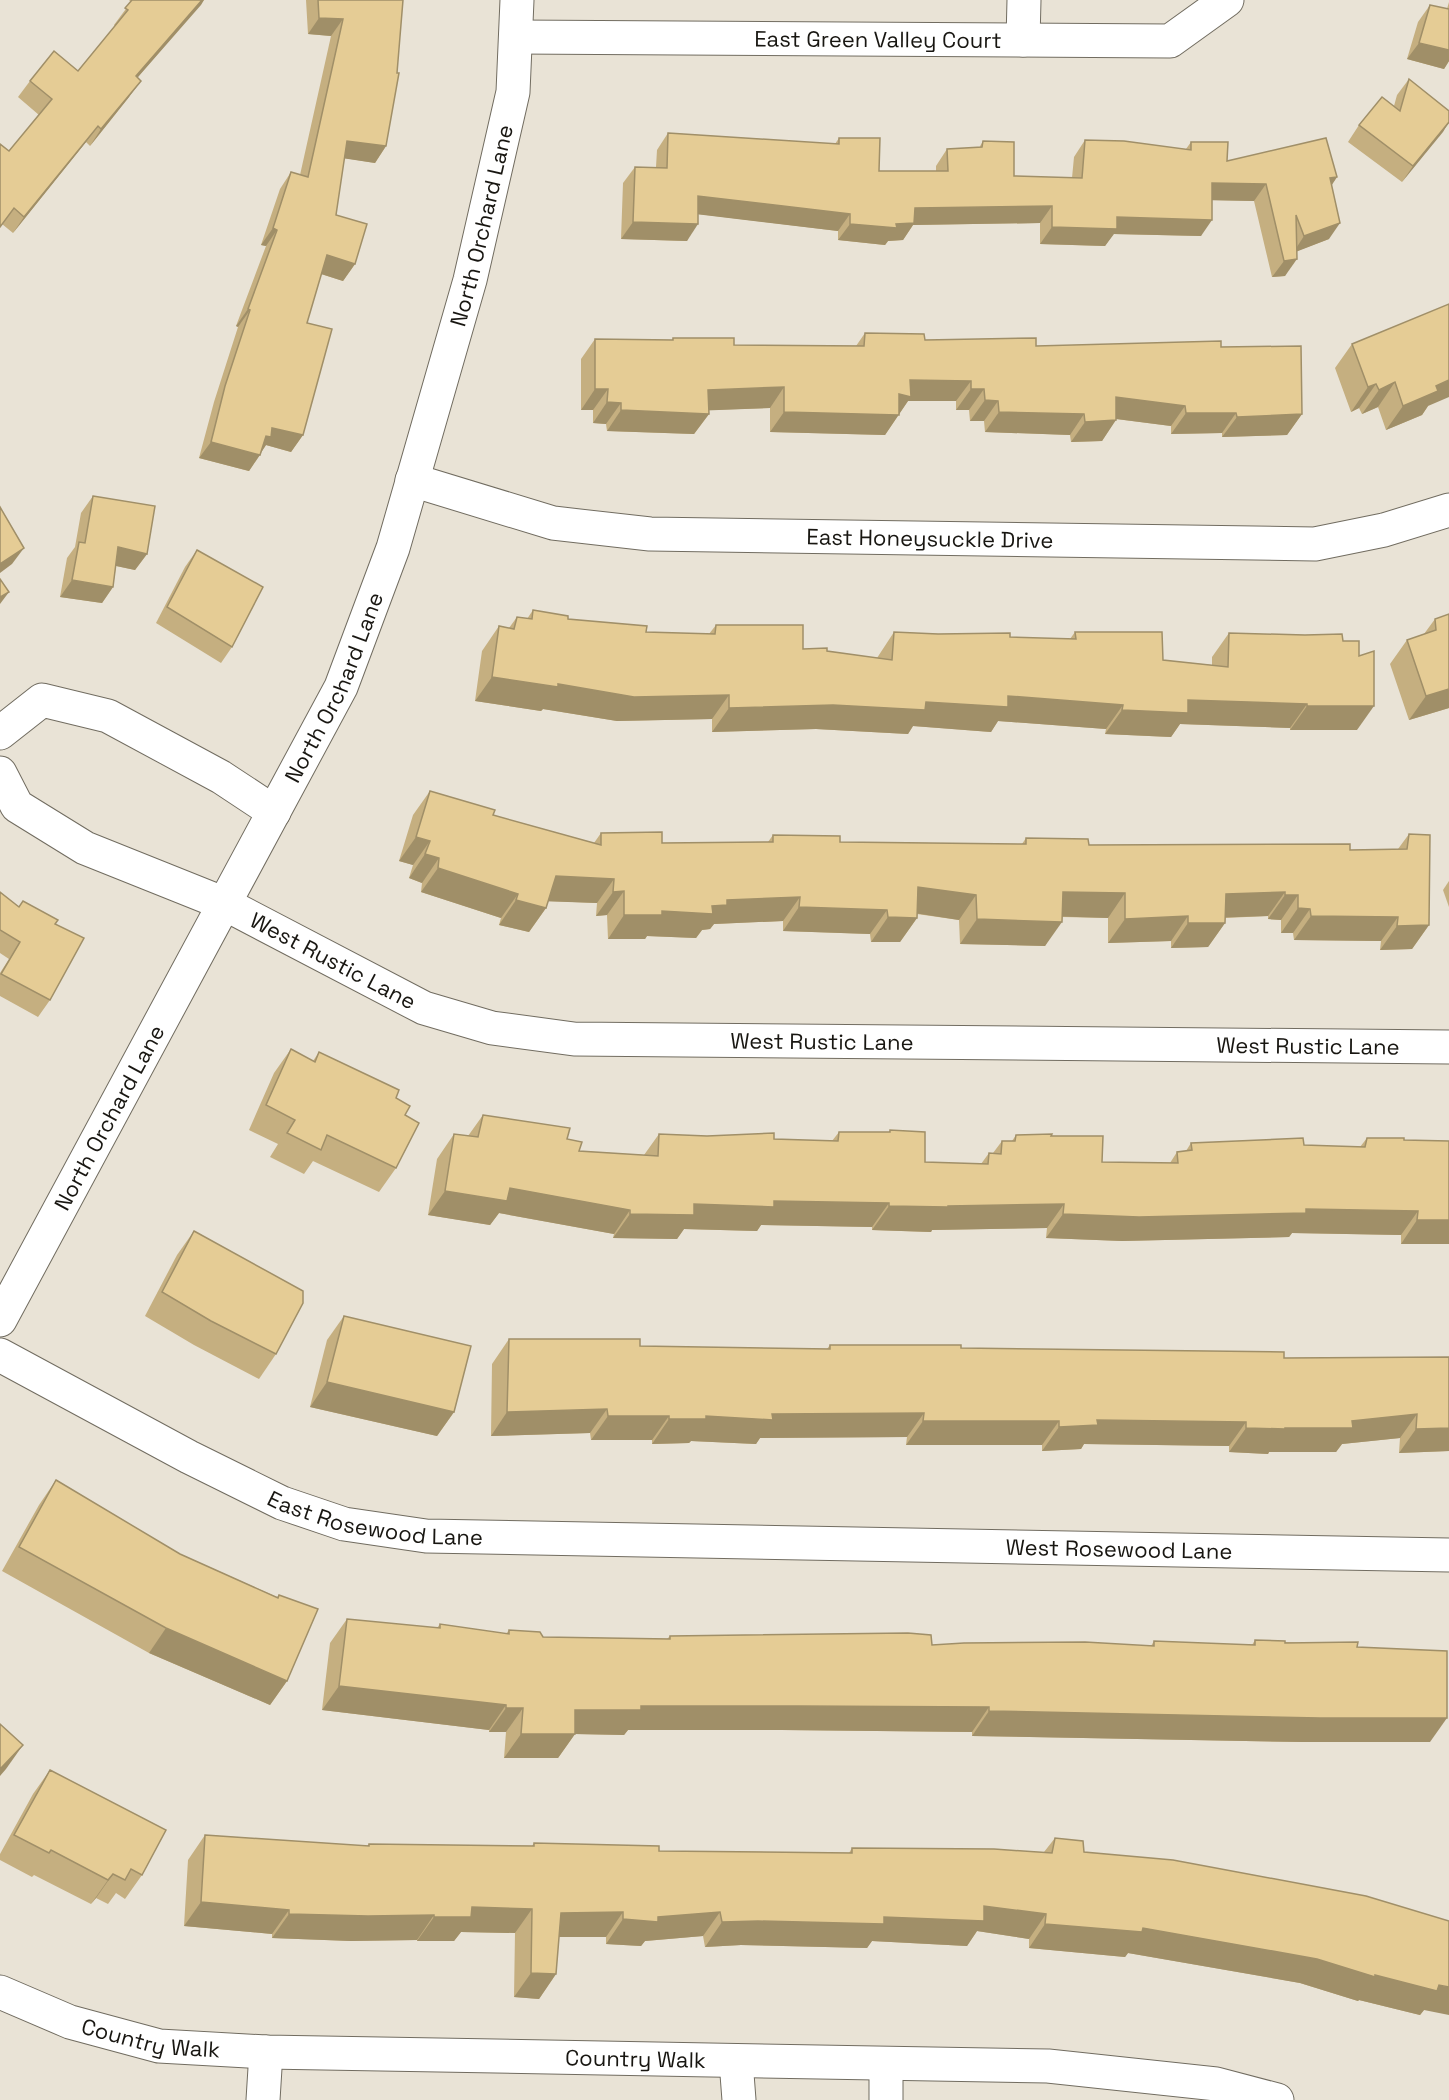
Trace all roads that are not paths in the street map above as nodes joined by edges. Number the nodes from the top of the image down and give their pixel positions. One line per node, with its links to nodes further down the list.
1 (517, 0): 4 (street, North Orchard Lane)
2 (1024, 0): 5 (street)
3 (1227, 0): 5 (street, East Green Valley Court)
4 (516, 37): 5 (street, East Green Valley Court); 6 (street, North Orchard Lane)
5 (1023, 40)
6 (412, 480): 7 (street, East Honeysuckle Drive); 10 (street, North Orchard Lane)
7 (1449, 510)
8 (0, 733): 10 (street)
9 (0, 773): 11 (street, West Rustic Lane)
10 (274, 812): 11 (street, North Orchard Lane)
11 (225, 904): 12 (street, West Rustic Lane); 13 (street, North Orchard Lane)
12 (1449, 1047)
13 (0, 1320)
14 (0, 1355): 15 (street, East Rosewood Lane)
15 (788, 1543): 16 (street, West Rosewood Lane)
16 (1449, 1555)
17 (0, 1992): 18 (street, Country Walk)
18 (266, 2052): 19 (street, Country Walk); 21 (street)
19 (736, 2061): 20 (street, Country Walk); 22 (street)
20 (886, 2064): 23 (street); 24 (street, Country Walk)
21 (263, 2100)
22 (739, 2100)
23 (886, 2100)
24 (1277, 2100)

